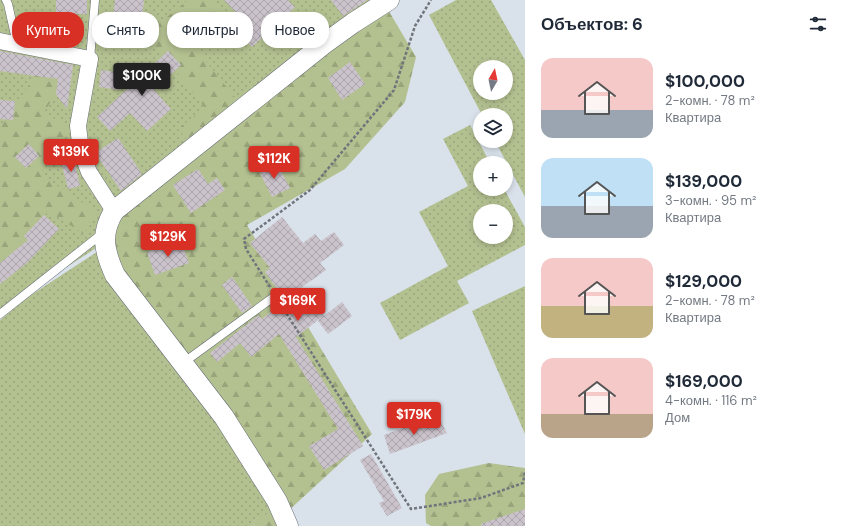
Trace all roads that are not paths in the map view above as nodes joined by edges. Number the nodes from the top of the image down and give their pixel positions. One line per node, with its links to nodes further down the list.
1 (6, 0): 4 (lane)
2 (95, 0): 8 (lane)
3 (389, 0): 9 (street)
4 (12, 22)
5 (0, 41): 6 (street)
6 (12, 43)
7 (36, 48): 8 (street)
8 (90, 59): 9 (street)
9 (114, 211): 10 (street)
10 (105, 231): 12 (lane); 13 (street)
11 (275, 296): 13 (lane)
12 (0, 314)
13 (183, 363): 14 (street)
14 (288, 526)

